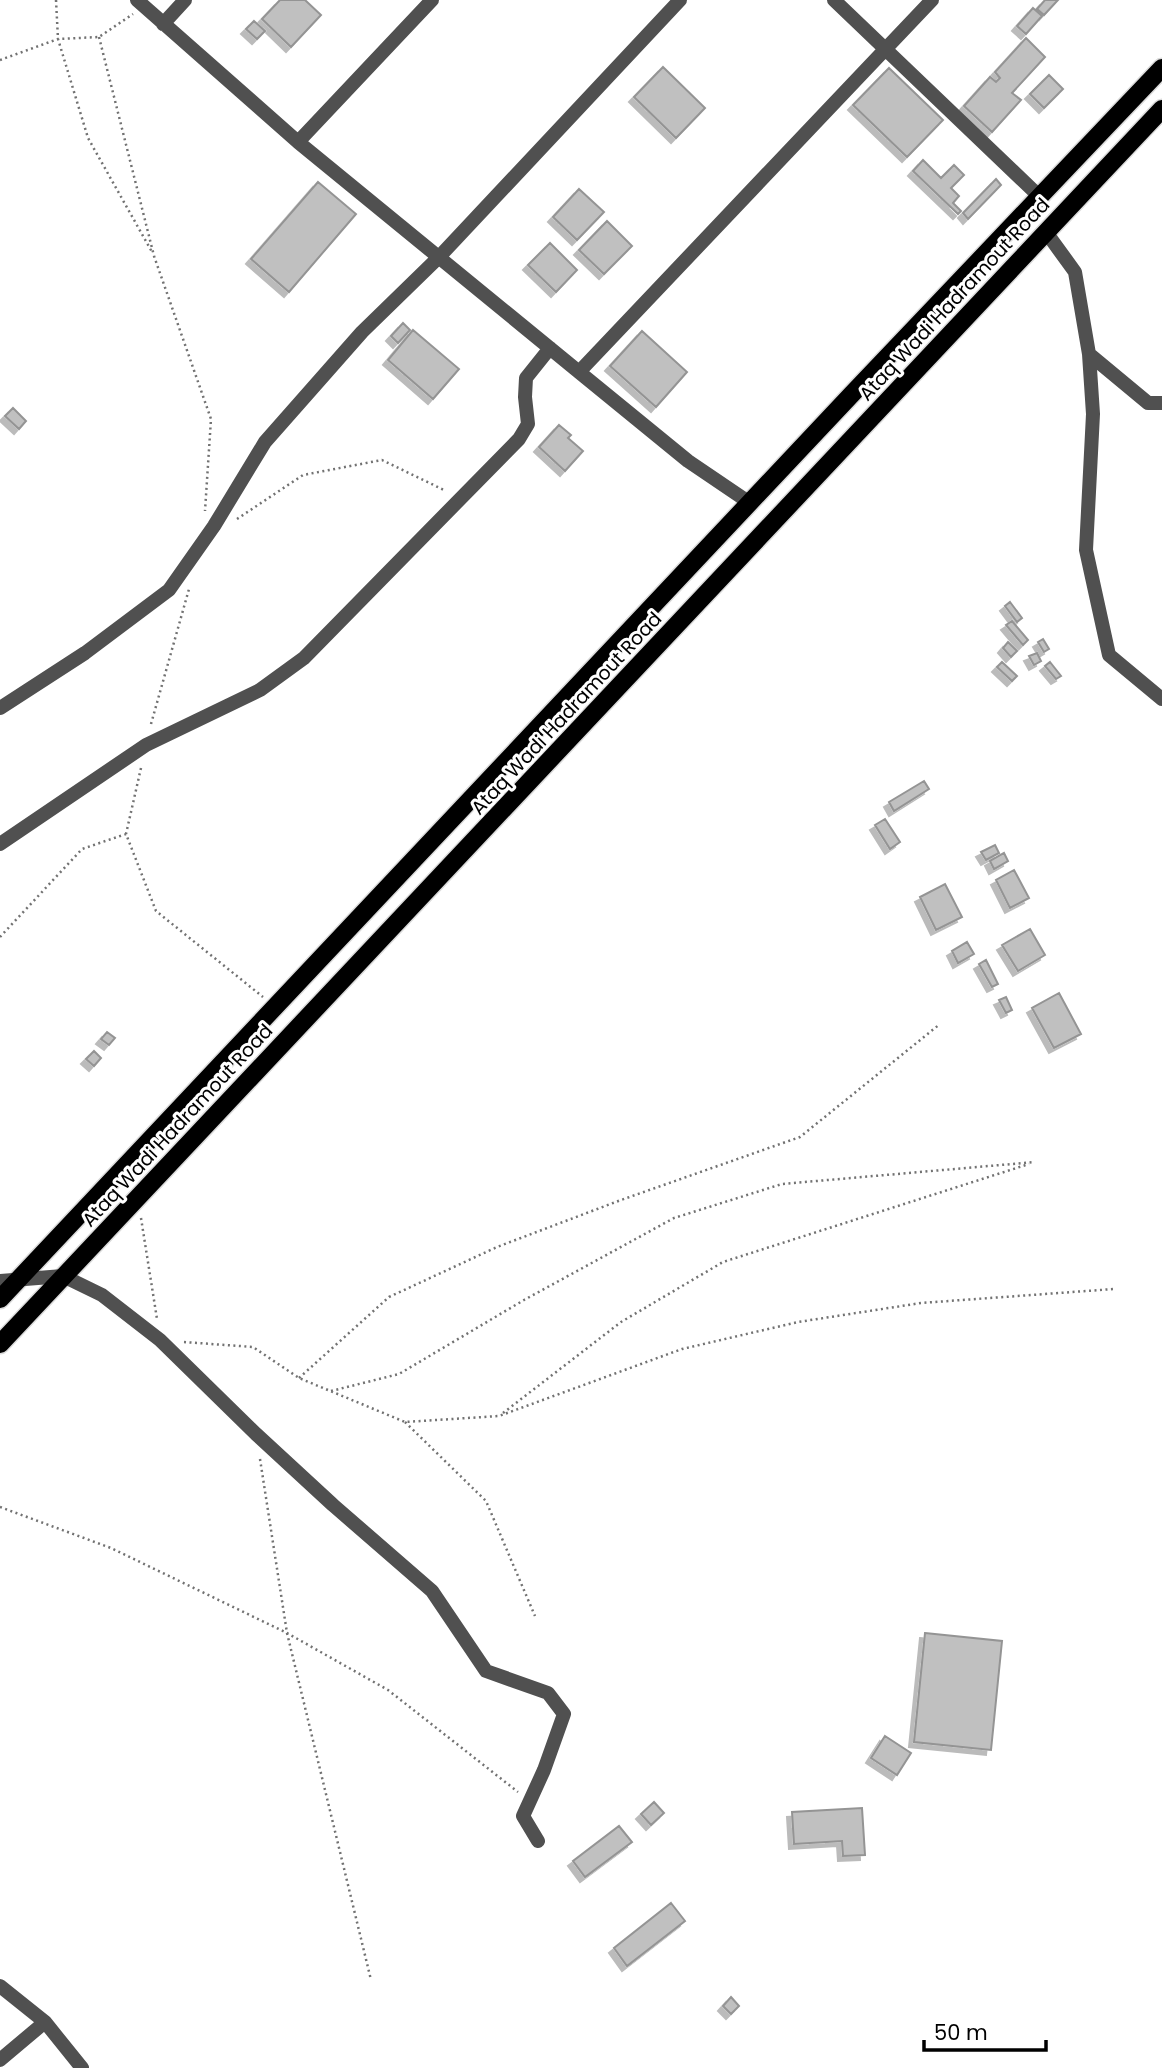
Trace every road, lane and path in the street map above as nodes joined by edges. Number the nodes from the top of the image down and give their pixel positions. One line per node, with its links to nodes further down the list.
1 (56, 0): 10 (path)
2 (186, 0): 8 (street)
3 (432, 0): 17 (street)
4 (680, 0): 21 (street)
5 (834, 0): 11 (street)
6 (932, 0): 11 (street)
7 (141, 3): 8 (street); 9 (path)
8 (163, 24): 17 (street)
9 (99, 37): 10 (path); 20 (path)
10 (58, 39): 12 (path); 20 (path)
11 (886, 50): 18 (street); 25 (street)
12 (0, 60)
13 (1162, 68): 14 (main road, Ataq Wadi Hadramout Road)
14 (1129, 103): 16 (main road); 18 (main road, Ataq Wadi Hadramout Road)
15 (1162, 109): 16 (main road, Ataq Wadi Hadramout Road)
16 (1147, 125): 19 (main road, Ataq Wadi Hadramout Road)
17 (298, 142): 21 (street)
18 (1040, 197): 22 (main road); 28 (main road, Ataq Wadi Hadramout Road)
19 (1046, 232): 22 (main road, Ataq Wadi Hadramout Road); 24 (street)
20 (154, 256): 29 (path)
21 (439, 257): 23 (street); 33 (street)
22 (999, 281): 40 (main road, Ataq Wadi Hadramout Road)
23 (550, 348): 25 (street); 27 (street)
24 (1089, 354): 26 (street); 32 (street)
25 (579, 372): 28 (street)
26 (1162, 403)
27 (462, 499): 30 (path); 34 (street)
28 (750, 503): 38 (main road, Ataq Wadi Hadramout Road)
29 (204, 515)
30 (236, 520)
31 (192, 580): 34 (path)
32 (1162, 699)
33 (0, 708)
34 (146, 745): 35 (path); 36 (street)
35 (126, 834): 37 (path); 38 (path)
36 (0, 844)
37 (0, 937)
38 (275, 1007): 42 (main road, Ataq Wadi Hadramout Road)
39 (940, 1024): 48 (path)
40 (137, 1198): 41 (main road, Ataq Wadi Hadramout Road); 46 (path)
41 (63, 1276): 42 (street); 46 (street); 47 (main road, Ataq Wadi Hadramout Road)
42 (19, 1279): 43 (street); 45 (main road, Ataq Wadi Hadramout Road)
43 (0, 1281)
44 (1114, 1289): 50 (path)
45 (0, 1299)
46 (160, 1340): 48 (path); 52 (street)
47 (0, 1344)
48 (299, 1378): 49 (path)
49 (331, 1391): 50 (path); 51 (path)
50 (499, 1416): 51 (path)
51 (405, 1422): 54 (path)
52 (256, 1434): 55 (path); 56 (street)
53 (0, 1507): 55 (path)
54 (536, 1616)
55 (287, 1633): 56 (path); 58 (path)
56 (529, 1801): 57 (street)
57 (538, 1841)
58 (371, 1980)
59 (0, 1986): 60 (street)
60 (45, 2022): 61 (street); 62 (street)
61 (0, 2060)
62 (82, 2068)

